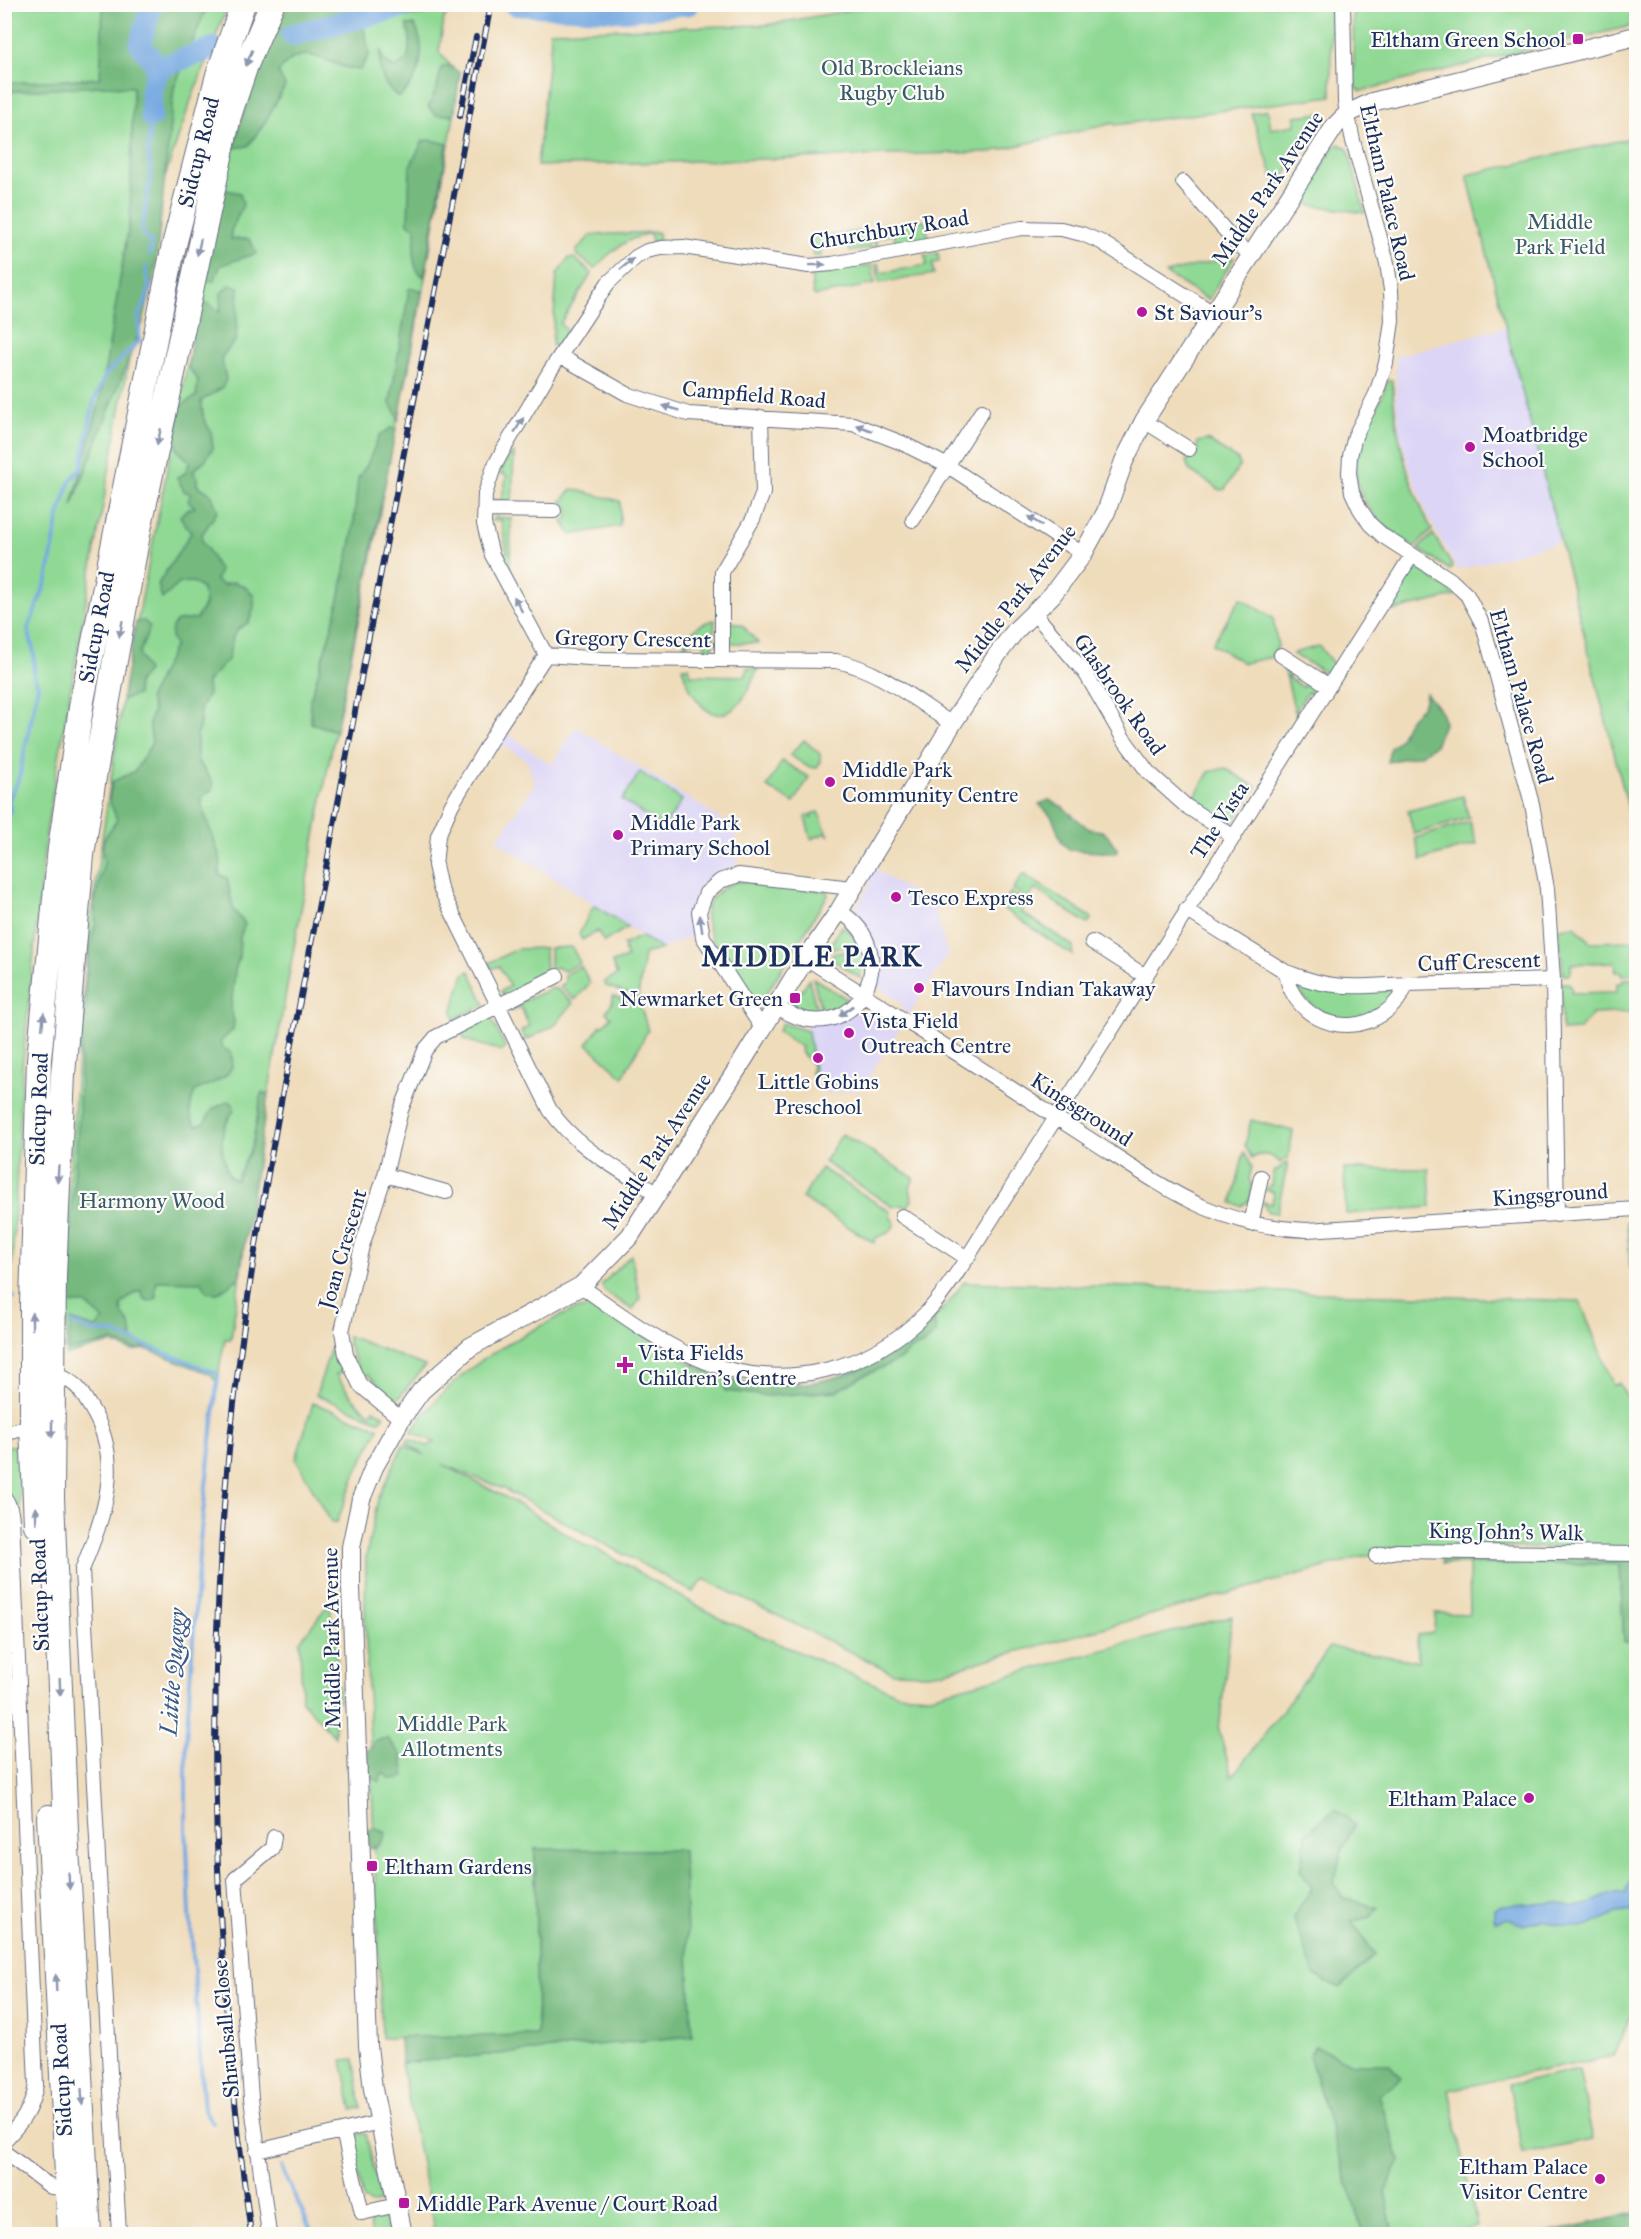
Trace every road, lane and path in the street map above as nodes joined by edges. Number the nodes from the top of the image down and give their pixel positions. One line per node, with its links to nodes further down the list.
1 (243, 4): 54 (highway, Sidcup Road, one-way to 1)
2 (272, 4): 52 (highway, Sidcup Road, one-way to 52)
3 (1343, 4): 5 (street, Eltham Palace Road)
4 (1636, 36): 5 (street, Middle Park Avenue)
5 (1347, 114): 7 (street, Middle Park Avenue); 19 (street, Eltham Palace Road)
6 (1183, 182): 7 (street)
7 (1250, 254): 8 (street, Middle Park Avenue)
8 (1213, 313): 9 (street, Churchbury Road, one-way to 8); 12 (street, Middle Park Avenue)
9 (560, 356): 11 (street, Campfield Road, one-way to 9); 15 (street, Churchbury Road, one-way to 9)
10 (982, 411): 14 (street)
11 (761, 417): 14 (street, Campfield Road, one-way to 11); 23 (street)
12 (1144, 421): 13 (street); 18 (street, Middle Park Avenue)
13 (1189, 449)
14 (948, 466): 17 (street); 18 (street, Campfield Road, one-way to 14)
15 (484, 510): 16 (street); 21 (street, Churchbury Road, one-way to 15)
16 (554, 511)
17 (913, 520)
18 (1083, 554): 20 (street, Middle Park Avenue)
19 (1412, 555): 24 (street, The Vista); 35 (street, Eltham Palace Road)
20 (1034, 613): 25 (street, Middle Park Avenue); 26 (street, Glasbrook Road)
21 (546, 655): 23 (street, Gregory Crescent); 38 (street, Gregory Crescent)
22 (1281, 655): 24 (street)
23 (722, 660): 25 (street, Gregory Crescent)
24 (1329, 686): 26 (street, The Vista)
25 (952, 724): 27 (street, Middle Park Avenue)
26 (1234, 837): 28 (street, The Vista)
27 (852, 888): 29 (street, Middle Park Avenue); 40 (street, one-way to 27)
28 (1186, 910): 32 (street, Cuff Crescent); 34 (street, The Vista)
29 (839, 911): 31 (street, Middle Park Avenue); 37 (street)
30 (1092, 942): 34 (street)
31 (806, 958): 37 (street, Kingsground); 39 (street, Middle Park Avenue)
32 (1286, 972): 36 (street, Cuff Crescent); 36 (street, Cuff Crescent)
33 (557, 976): 38 (street)
34 (1145, 976): 41 (street, The Vista)
35 (1553, 980): 36 (street, Cuff Crescent); 47 (street, Eltham Palace Road)
36 (1407, 984)
37 (862, 994): 39 (street, one-way to 39); 41 (street, Kingsground)
38 (498, 1005): 42 (street, Joan Crescent); 45 (street, Gregory Crescent)
39 (776, 1006): 40 (street, Middle Park Avenue)
40 (762, 1028): 45 (street, Middle Park Avenue)
41 (1056, 1117): 49 (street, Kingsground); 50 (street, The Vista)
42 (385, 1175): 44 (street, Joan Crescent); 53 (street, Joan Crescent)
43 (1261, 1177): 49 (street)
44 (446, 1192)
45 (657, 1194): 51 (street, Middle Park Avenue)
46 (1636, 1209): 47 (street, Kingsground)
47 (1557, 1215): 49 (street, Kingsground)
48 (902, 1216): 50 (street)
49 (1251, 1224)
50 (967, 1258): 51 (street, The Vista)
51 (581, 1286): 53 (street, Middle Park Avenue)
52 (52, 1370): 68 (highway, Sidcup Road, one-way to 68); 69 (street, Sidcup Road)
53 (401, 1419): 60 (street, Middle Park Avenue)
54 (32, 1426): 55 (street); 65 (highway, Sidcup Road, one-way to 54)
55 (4, 1434)
56 (4, 1497): 62 (street, Sidcup Road)
57 (1636, 1554): 58 (street, King John's Walk)
58 (1376, 1556)
59 (274, 1837): 63 (street, Shrubsall Close)
60 (380, 2122): 61 (street); 66 (street, Middle Park Avenue)
61 (343, 2131): 63 (street); 66 (street)
62 (4, 2141)
63 (257, 2151): 70 (street, Shrubsall Close)
64 (4, 2152): 65 (street)
65 (67, 2188): 67 (highway, Sidcup Road)
66 (397, 2205): 71 (street, Middle Park Avenue)
67 (70, 2235)
68 (89, 2235)
69 (119, 2235)
70 (269, 2235)
71 (403, 2235)

